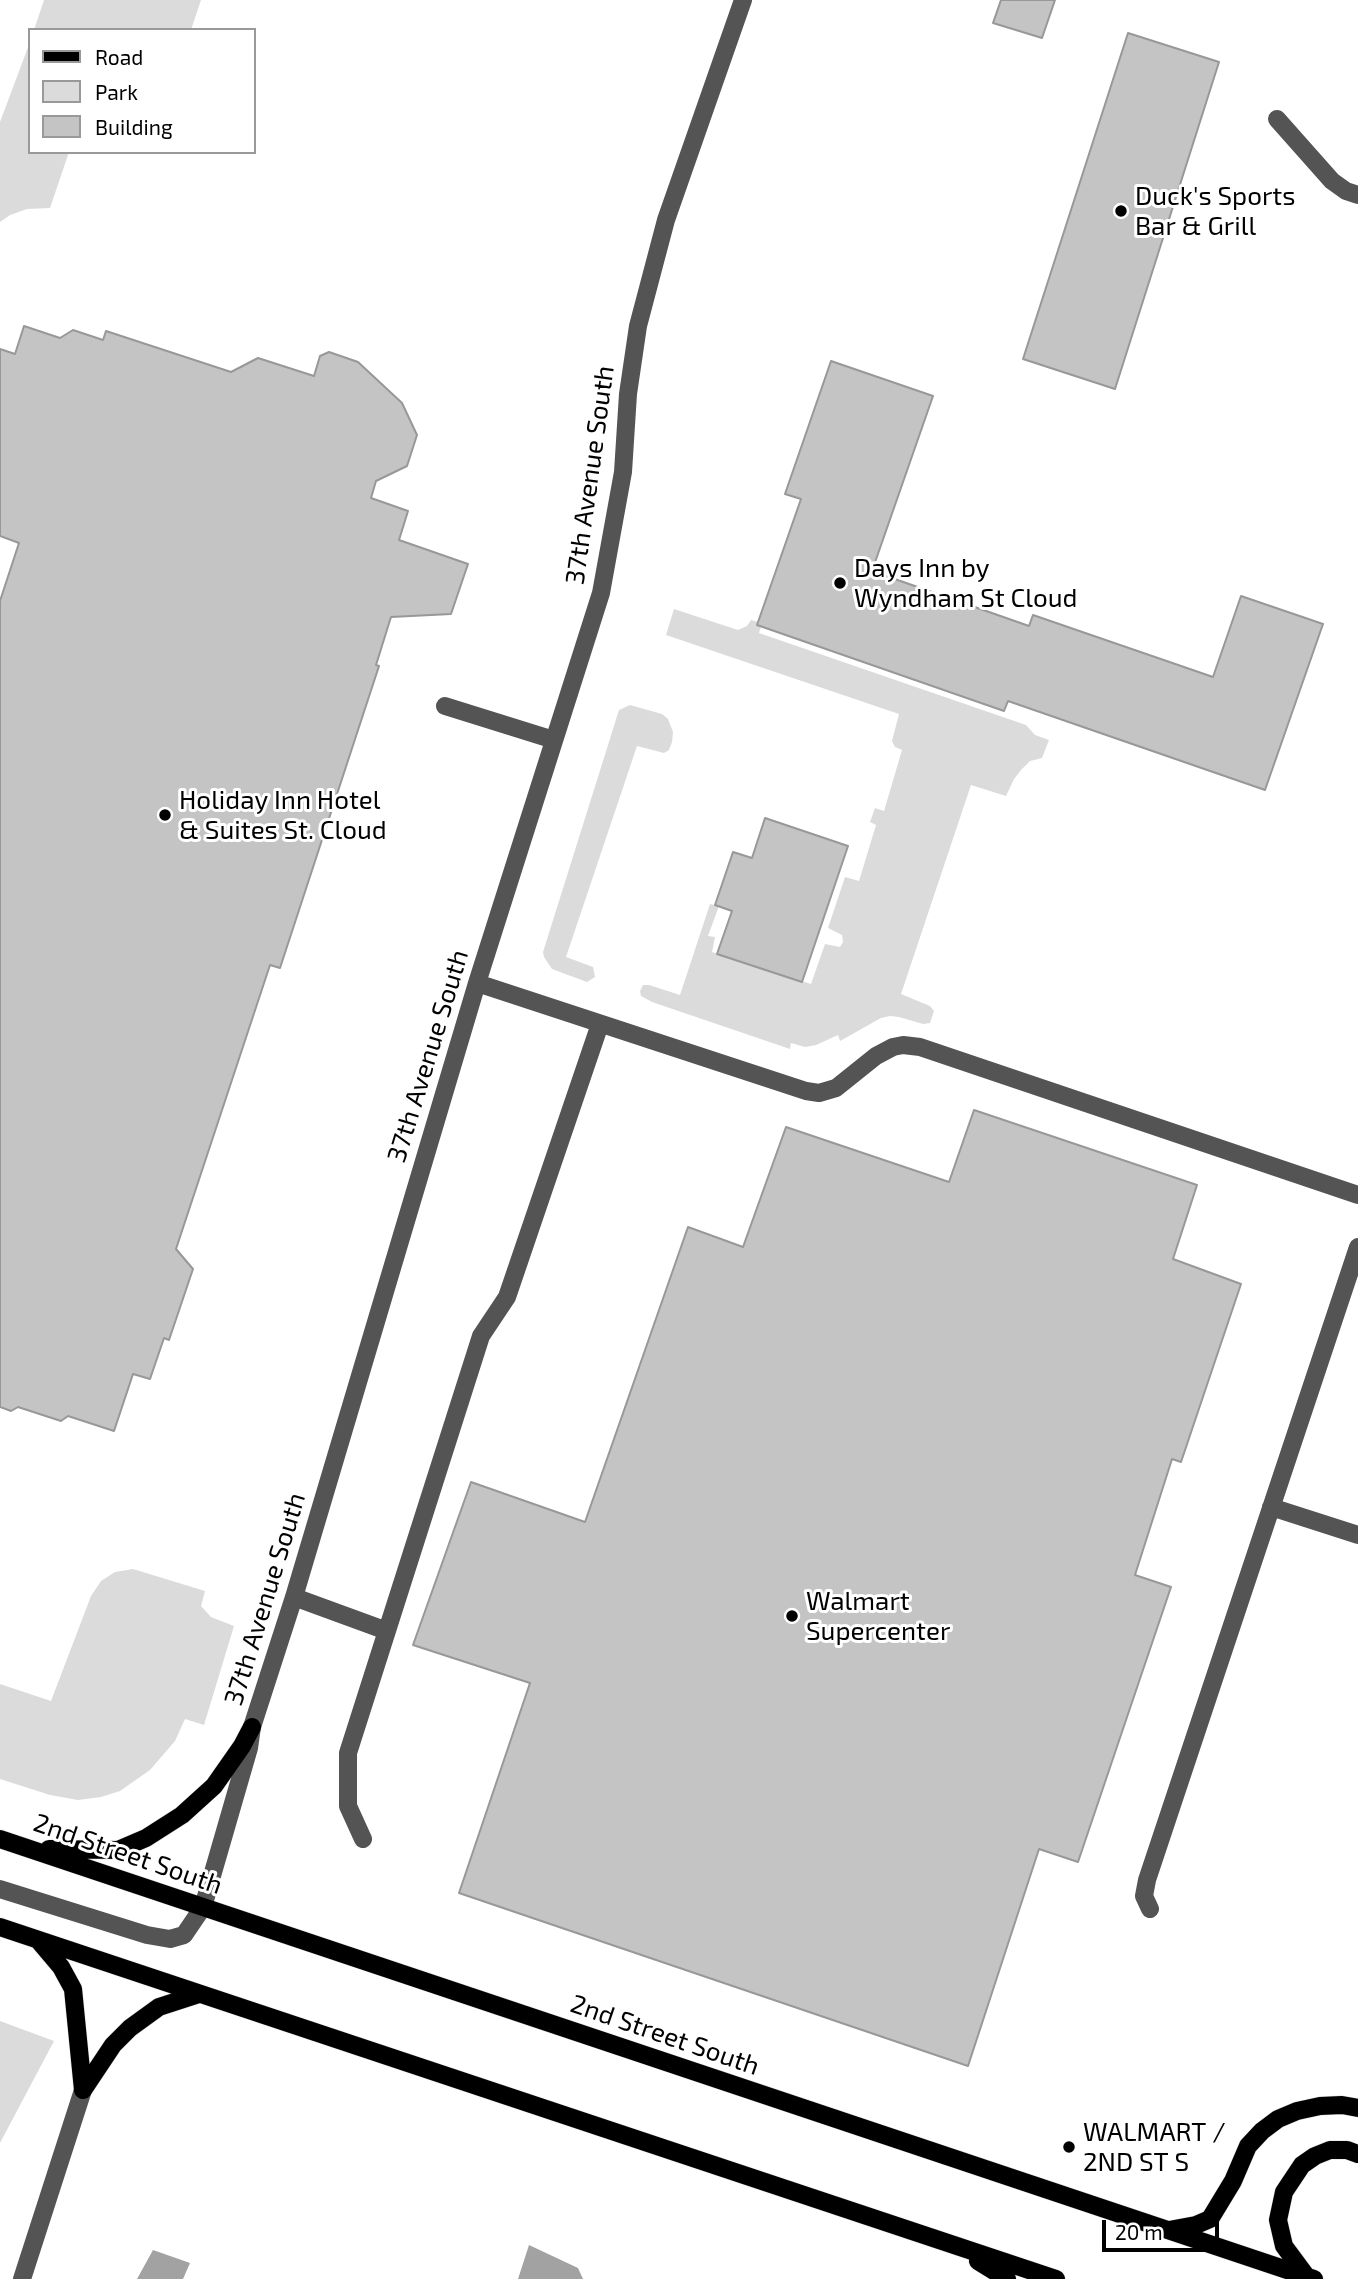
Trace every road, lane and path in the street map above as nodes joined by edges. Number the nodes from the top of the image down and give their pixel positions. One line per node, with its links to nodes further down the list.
1 (743, 0): 5 (street, 37th Avenue South)
2 (1277, 119): 3 (street)
3 (1358, 195)
4 (445, 706): 5 (street)
5 (554, 740): 6 (street, 37th Avenue South)
6 (477, 983): 7 (street); 12 (street, 37th Avenue South)
7 (600, 1024): 8 (street); 13 (street)
8 (1358, 1195)
9 (1358, 1247): 10 (street)
10 (1271, 1507): 11 (street); 20 (street)
11 (1358, 1535)
12 (294, 1597): 13 (street); 14 (street, 37th Avenue South)
13 (387, 1631): 16 (street)
14 (252, 1727): 17 (main road); 19 (street, 37th Avenue South)
15 (0, 1839): 17 (main road, 2nd Street South)
16 (363, 1839)
17 (27, 1848): 19 (main road, 2nd Street South)
18 (0, 1889): 19 (street, 37th Avenue South)
19 (203, 1907): 27 (main road, 2nd Street South)
20 (1150, 1909)
21 (0, 1927): 22 (main road)
22 (37, 1940): 23 (main road); 24 (main road)
23 (198, 1994): 24 (main road); 28 (main road)
24 (83, 2090): 30 (street)
25 (1358, 2108): 27 (main road)
26 (1358, 2154): 29 (main road)
27 (1166, 2231): 29 (main road, 2nd Street South)
28 (951, 2244): 31 (main road); 32 (main road)
29 (1310, 2278)
30 (22, 2279)
31 (1007, 2279)
32 (1056, 2279)

